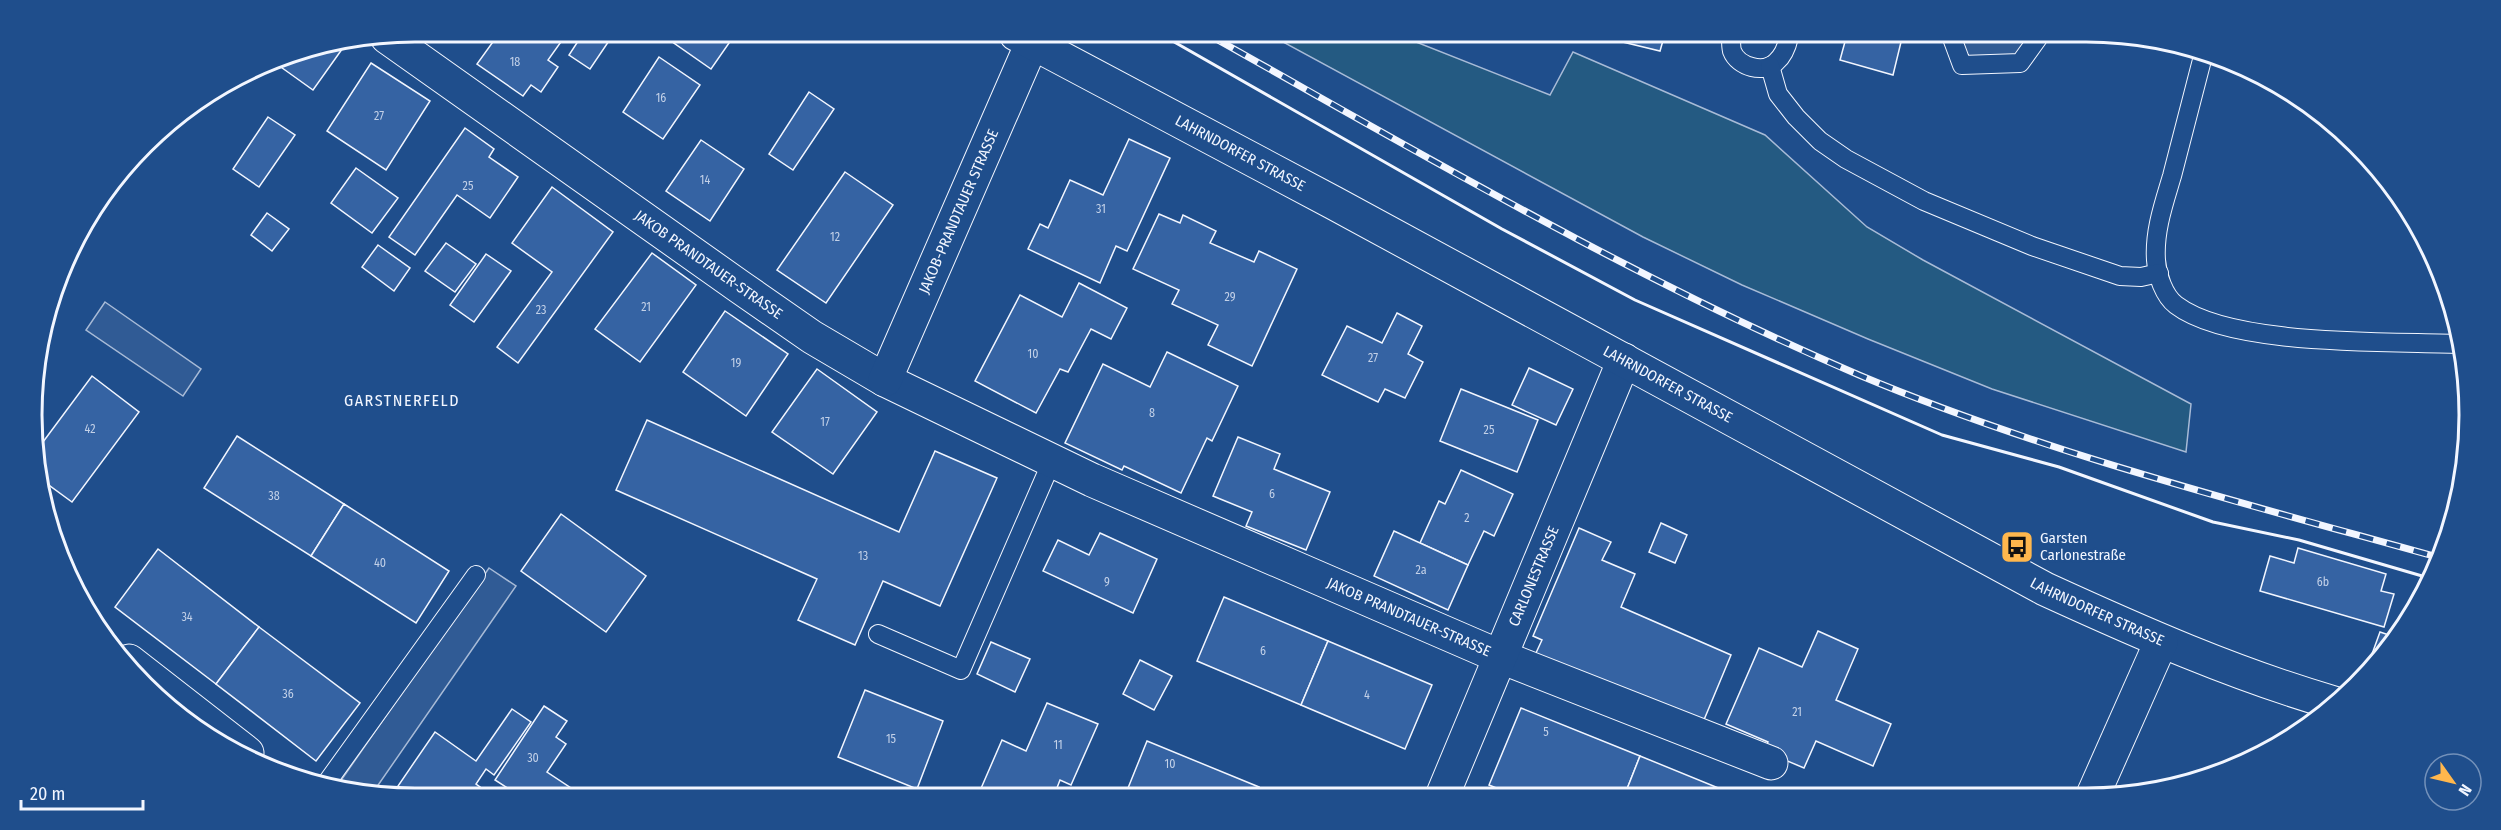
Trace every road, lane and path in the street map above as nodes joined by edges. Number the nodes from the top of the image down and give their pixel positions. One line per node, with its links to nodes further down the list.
1 (1022, 42): 13 (street, JAKOB-PRANDTAUER STRASSE)
2 (1032, 42): 12 (street, LAHRNDORFER STRASSE)
3 (1731, 42): 9 (lane)
4 (1788, 42): 9 (lane)
5 (1953, 42): 6 (lane)
6 (2035, 42)
7 (395, 43): 13 (street, JAKOB PRANDTAUER-STRASSE)
8 (2202, 61): 10 (lane)
9 (1770, 66): 10 (lane)
10 (2158, 273): 11 (lane)
11 (2452, 344)
12 (1624, 360): 17 (street, LAHRNDORFER STRASSE); 18 (street, CARLONESTRASSE)
13 (885, 380): 14 (street, JAKOB PRANDTAUER-STRASSE)
14 (1052, 461): 16 (lane); 18 (street, JAKOB PRANDTAUER-STRASSE)
15 (476, 575): 23 (lane)
16 (878, 634)
17 (2161, 642): 20 (street, LAHRNDORFER STRASSE); 25 (street)
18 (1501, 657): 22 (street, JAKOB PRANDTAUER-STRASSE); 24 (street, CARLONESTRASSE)
19 (149, 676): 21 (street)
20 (2326, 700)
21 (227, 737)
22 (1771, 763)
23 (330, 778)
24 (1446, 788)
25 (2096, 788)

